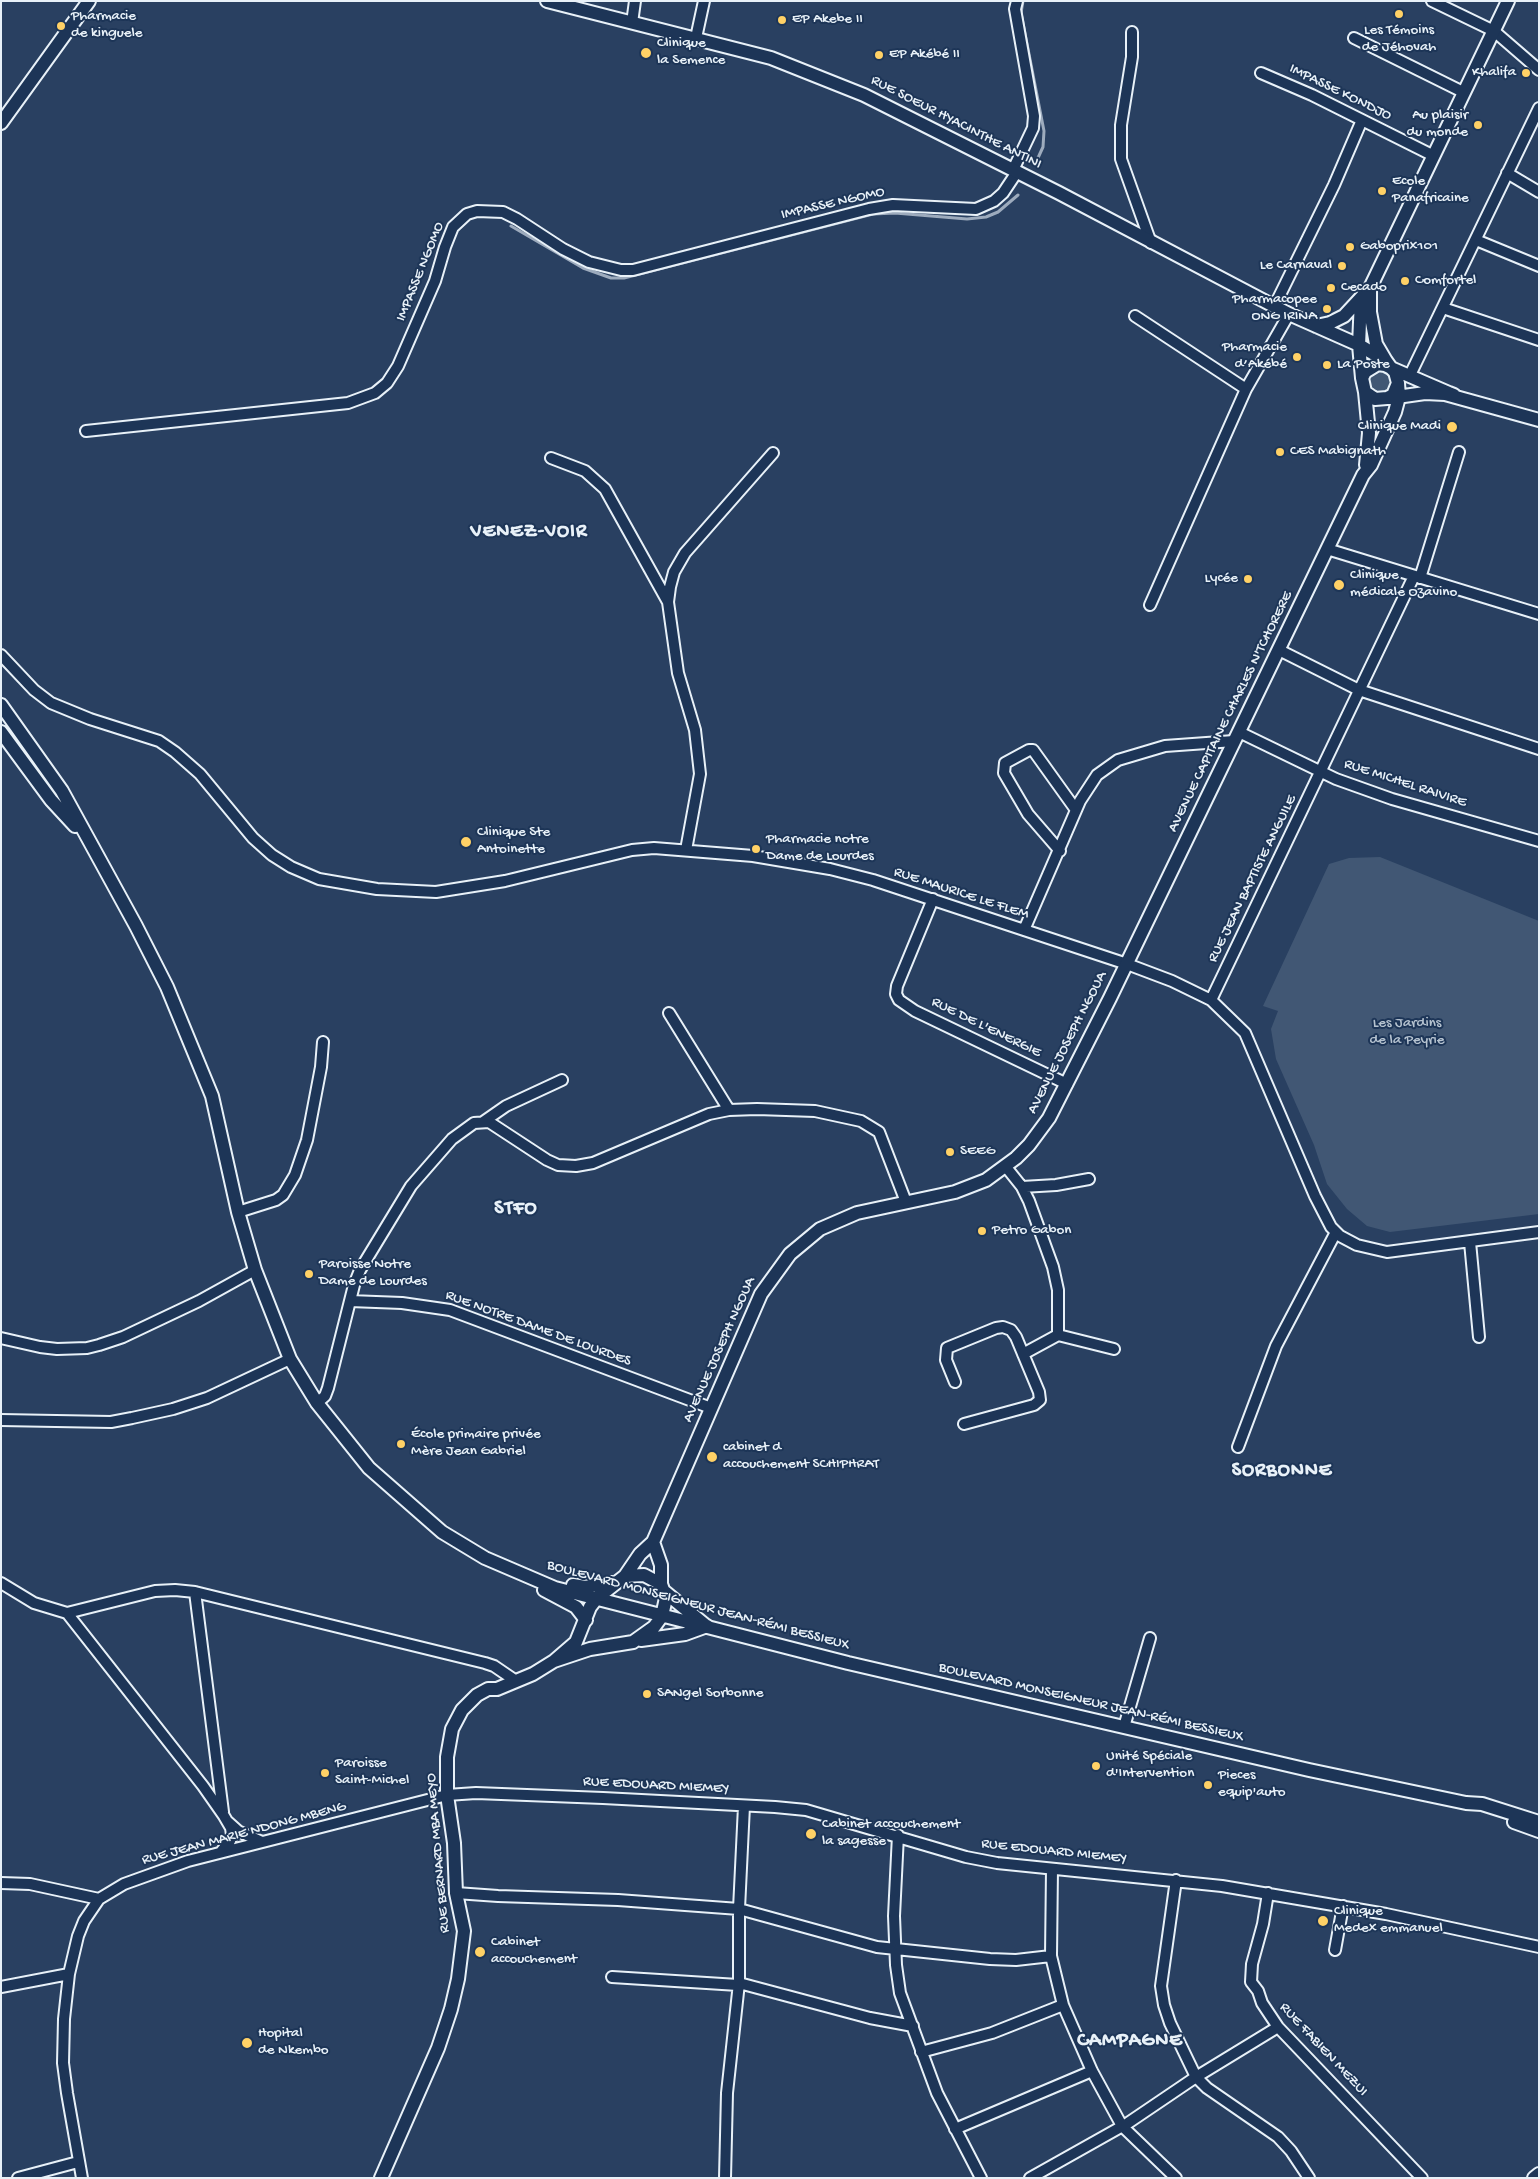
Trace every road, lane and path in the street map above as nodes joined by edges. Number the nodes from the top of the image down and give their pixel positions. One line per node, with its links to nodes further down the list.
1 (88, 1): 18 (main road)
2 (635, 1): 8 (street)
3 (704, 1): 11 (street)
4 (1018, 1): 20 (street, IMPASSE NGOMO)
5 (1432, 1): 9 (street)
6 (1508, 1): 9 (main road)
7 (556, 2): 8 (main road, RUE SOEUR HYACINTHE ANTINI)
8 (632, 23): 11 (main road, RUE SOEUR HYACINTHE ANTINI)
9 (1494, 31): 13 (street); 15 (main road)
10 (1132, 32): 24 (street)
11 (696, 38): 20 (main road, RUE SOEUR HYACINTHE ANTINI)
12 (1354, 38): 15 (street)
13 (1539, 70)
14 (1261, 72): 17 (street, IMPASSE KONDJO)
15 (1463, 92): 19 (main road)
16 (1539, 108): 21 (street)
17 (1362, 120): 19 (street, IMPASSE KONDJO); 28 (street)
18 (1, 123)
19 (1432, 155): 26 (main road)
20 (1015, 171): 24 (main road, RUE SOEUR HYACINTHE ANTINI); 45 (street, IMPASSE NGOMO)
21 (1507, 173): 22 (street); 23 (street)
22 (1539, 192)
23 (1476, 240): 25 (street); 29 (street)
24 (1151, 243): 28 (main road, RUE SOEUR HYACINTHE ANTINI)
25 (1539, 266)
26 (1370, 288): 27 (main road); 35 (main road)
27 (1360, 299): 32 (main road); 34 (main road)
28 (1274, 307): 30 (main road, RUE SOEUR HYACINTHE ANTINI)
29 (1443, 308): 33 (street); 37 (street)
30 (1289, 314): 32 (main road, RUE SOEUR HYACINTHE ANTINI); 38 (street)
31 (1135, 316): 38 (street)
32 (1322, 329): 34 (main road, RUE SOEUR HYACINTHE ANTINI); 36 (main road)
33 (1539, 340)
34 (1359, 345): 35 (main road, RUE SOEUR HYACINTHE ANTINI); 36 (main road)
35 (1389, 365): 36 (main road); 37 (main road, RUE SOEUR HYACINTHE ANTINI); 42 (main road)
36 (1362, 375): 39 (main road)
37 (1410, 376): 41 (main road, RUE SOEUR HYACINTHE ANTINI)
38 (1246, 389): 53 (street)
39 (1365, 392): 42 (main road); 49 (main road)
40 (1413, 394): 41 (main road); 42 (main road); 43 (main road)
41 (1454, 396): 44 (main road)
42 (1393, 398): 43 (main road)
43 (1395, 412): 49 (main road, AVENUE CAPITAINE CHARLES N'TCHORERE)
44 (1539, 420)
45 (86, 431)
46 (1459, 452): 51 (street, RUE JEAN BAPTISTE ANGUILE)
47 (773, 453): 52 (street)
48 (551, 458): 52 (street)
49 (1364, 475): 50 (main road, AVENUE CAPITAINE CHARLES N'TCHORERE)
50 (1327, 549): 51 (street); 55 (main road, AVENUE CAPITAINE CHARLES N'TCHORERE)
51 (1417, 577): 54 (street); 57 (street, RUE JEAN BAPTISTE ANGUILE)
52 (668, 602): 66 (street)
53 (1150, 605)
54 (1539, 614)
55 (1279, 650): 57 (street); 60 (main road, AVENUE CAPITAINE CHARLES N'TCHORERE)
56 (1, 655): 66 (street, RUE MAURICE LE FLEM)
57 (1359, 690): 61 (street); 62 (street, RUE JEAN BAPTISTE ANGUILE)
58 (1, 705): 64 (main road, BOULEVARD MONSEIGNEUR JEAN-RÉMI BESSIEUX)
59 (1, 732): 64 (main road, BOULEVARD MONSEIGNEUR JEAN-RÉMI BESSIEUX)
60 (1237, 736): 62 (street, RUE MICHEL RAIVIRE); 63 (street); 70 (main road, AVENUE CAPITAINE CHARLES N'TCHORERE)
61 (1539, 749)
62 (1322, 771): 65 (street, RUE MICHEL RAIVIRE); 71 (street, RUE JEAN BAPTISTE ANGUILE)
63 (1076, 810): 67 (street); 67 (street)
64 (87, 839): 82 (main road, BOULEVARD MONSEIGNEUR JEAN-RÉMI BESSIEUX)
65 (1539, 841)
66 (686, 850): 68 (street, RUE MAURICE LE FLEM)
67 (1060, 851): 69 (street)
68 (933, 899): 69 (street, RUE MAURICE LE FLEM); 75 (street, RUE DE L'ENERGIE)
69 (1024, 930): 70 (street, RUE MAURICE LE FLEM)
70 (1127, 964): 71 (street, RUE MAURICE LE FLEM); 75 (main road, AVENUE JOSEPH NGOUA)
71 (1211, 1000): 83 (street, RUE MAURICE LE FLEM)
72 (668, 1012): 76 (street)
73 (323, 1042): 82 (street)
74 (562, 1080): 77 (street)
75 (1067, 1084): 78 (main road, AVENUE JOSEPH NGOUA)
76 (728, 1110): 77 (street); 81 (street)
77 (483, 1122): 87 (street)
78 (1006, 1167): 80 (street); 81 (main road, AVENUE JOSEPH NGOUA)
79 (1089, 1179): 80 (street)
80 (1022, 1187): 88 (street)
81 (906, 1202): 96 (main road, AVENUE JOSEPH NGOUA)
82 (238, 1212): 86 (main road, BOULEVARD MONSEIGNEUR JEAN-RÉMI BESSIEUX)
83 (1336, 1232): 85 (street); 99 (street)
84 (1539, 1232): 85 (street)
85 (1470, 1242): 89 (street)
86 (255, 1270): 90 (street); 93 (main road, BOULEVARD MONSEIGNEUR JEAN-RÉMI BESSIEUX)
87 (350, 1301): 95 (street); 96 (street, RUE NOTRE DAME DE LOURDES)
88 (1058, 1335): 91 (street); 92 (street)
89 (1479, 1337)
90 (1, 1338)
91 (1114, 1349)
92 (1023, 1354): 94 (street); 98 (street)
93 (290, 1360): 95 (main road, BOULEVARD MONSEIGNEUR JEAN-RÉMI BESSIEUX); 97 (street)
94 (955, 1382)
95 (317, 1403): 101 (main road, BOULEVARD MONSEIGNEUR JEAN-RÉMI BESSIEUX)
96 (711, 1408): 100 (main road, AVENUE JOSEPH NGOUA)
97 (1, 1420)
98 (964, 1424)
99 (1238, 1447)
100 (652, 1542): 102 (main road, AVENUE JOSEPH NGOUA); 104 (main road)
101 (519, 1574): 102 (main road); 106 (main road, BOULEVARD MONSEIGNEUR JEAN-RÉMI BESSIEUX); 109 (main road)
102 (619, 1579): 104 (main road); 106 (main road, AVENUE JOSEPH NGOUA)
103 (1, 1583): 107 (street)
104 (663, 1588): 108 (main road); 110 (main road)
105 (195, 1592): 107 (street); 115 (street); 120 (street)
106 (597, 1598): 108 (main road, BOULEVARD MONSEIGNEUR JEAN-RÉMI BESSIEUX); 109 (main road)
107 (67, 1613): 120 (street)
108 (662, 1616): 110 (main road, BOULEVARD MONSEIGNEUR JEAN-RÉMI BESSIEUX); 112 (main road)
109 (584, 1625): 113 (main road); 114 (main road)
110 (707, 1626): 112 (main road); 116 (main road, BOULEVARD MONSEIGNEUR JEAN-RÉMI BESSIEUX)
111 (1150, 1638): 116 (street)
112 (633, 1642): 113 (main road)
113 (613, 1646): 114 (main road)
114 (554, 1661): 115 (main road, RUE BERNARD MBA MEYO)
115 (516, 1681): 117 (main road, RUE BERNARD MBA MEYO)
116 (1124, 1727): 118 (main road, BOULEVARD MONSEIGNEUR JEAN-RÉMI BESSIEUX)
117 (447, 1795): 119 (street, RUE EDOUARD MIEMEY); 124 (street, RUE JEAN MARIE NDONG MBENG); 129 (main road, RUE BERNARD MBA MEYO)
118 (1466, 1803): 121 (main road, BOULEVARD MONSEIGNEUR JEAN-RÉMI BESSIEUX); 122 (main road, BOULEVARD MONSEIGNEUR JEAN-RÉMI BESSIEUX)
119 (744, 1806): 123 (street, RUE EDOUARD MIEMEY); 133 (street)
120 (226, 1819): 124 (street); 125 (street)
121 (1539, 1822)
122 (1539, 1831)
123 (898, 1836): 126 (street, RUE EDOUARD MIEMEY); 135 (street)
124 (262, 1842): 125 (street, RUE JEAN MARIE NDONG MBENG)
125 (221, 1852): 131 (street, RUE JEAN MARIE NDONG MBENG)
126 (1052, 1870): 127 (street, RUE EDOUARD MIEMEY); 137 (street)
127 (1176, 1880): 130 (street, RUE EDOUARD MIEMEY); 147 (street)
128 (1, 1883): 131 (street)
129 (456, 1893): 133 (street); 154 (main road, RUE BERNARD MBA MEYO)
130 (1268, 1893): 132 (street, RUE EDOUARD MIEMEY); 144 (street, RUE FABIEN MEZUI)
131 (99, 1899): 138 (street, RUE JEAN MARIE NDONG MBENG)
132 (1343, 1906): 134 (street, RUE EDOUARD MIEMEY); 136 (street)
133 (739, 1910): 135 (street); 140 (street)
134 (1539, 1947)
135 (895, 1949): 137 (street); 143 (street)
136 (1335, 1950)
137 (1051, 1956): 142 (street)
138 (70, 1974): 141 (street); 150 (street, RUE JEAN MARIE NDONG MBENG)
139 (612, 1977): 140 (street)
140 (738, 1984): 143 (street); 155 (street)
141 (1, 1987)
142 (1063, 2006): 145 (street); 146 (street)
143 (913, 2026): 145 (street)
144 (1278, 2027): 147 (street); 160 (street, RUE FABIEN MEZUI)
145 (921, 2052): 149 (street)
146 (1092, 2071): 148 (street); 149 (street)
147 (1196, 2076): 148 (street); 159 (street)
148 (1122, 2126): 157 (street); 158 (street)
149 (955, 2128): 156 (street)
150 (78, 2162): 152 (street); 153 (street, RUE JEAN MARIE NDONG MBENG)
151 (1539, 2174): 161 (main road)
152 (18, 2178)
153 (82, 2178)
154 (381, 2178)
155 (725, 2178)
156 (981, 2178)
157 (1030, 2178)
158 (1176, 2178)
159 (1309, 2178)
160 (1422, 2178)
161 (1534, 2178)

